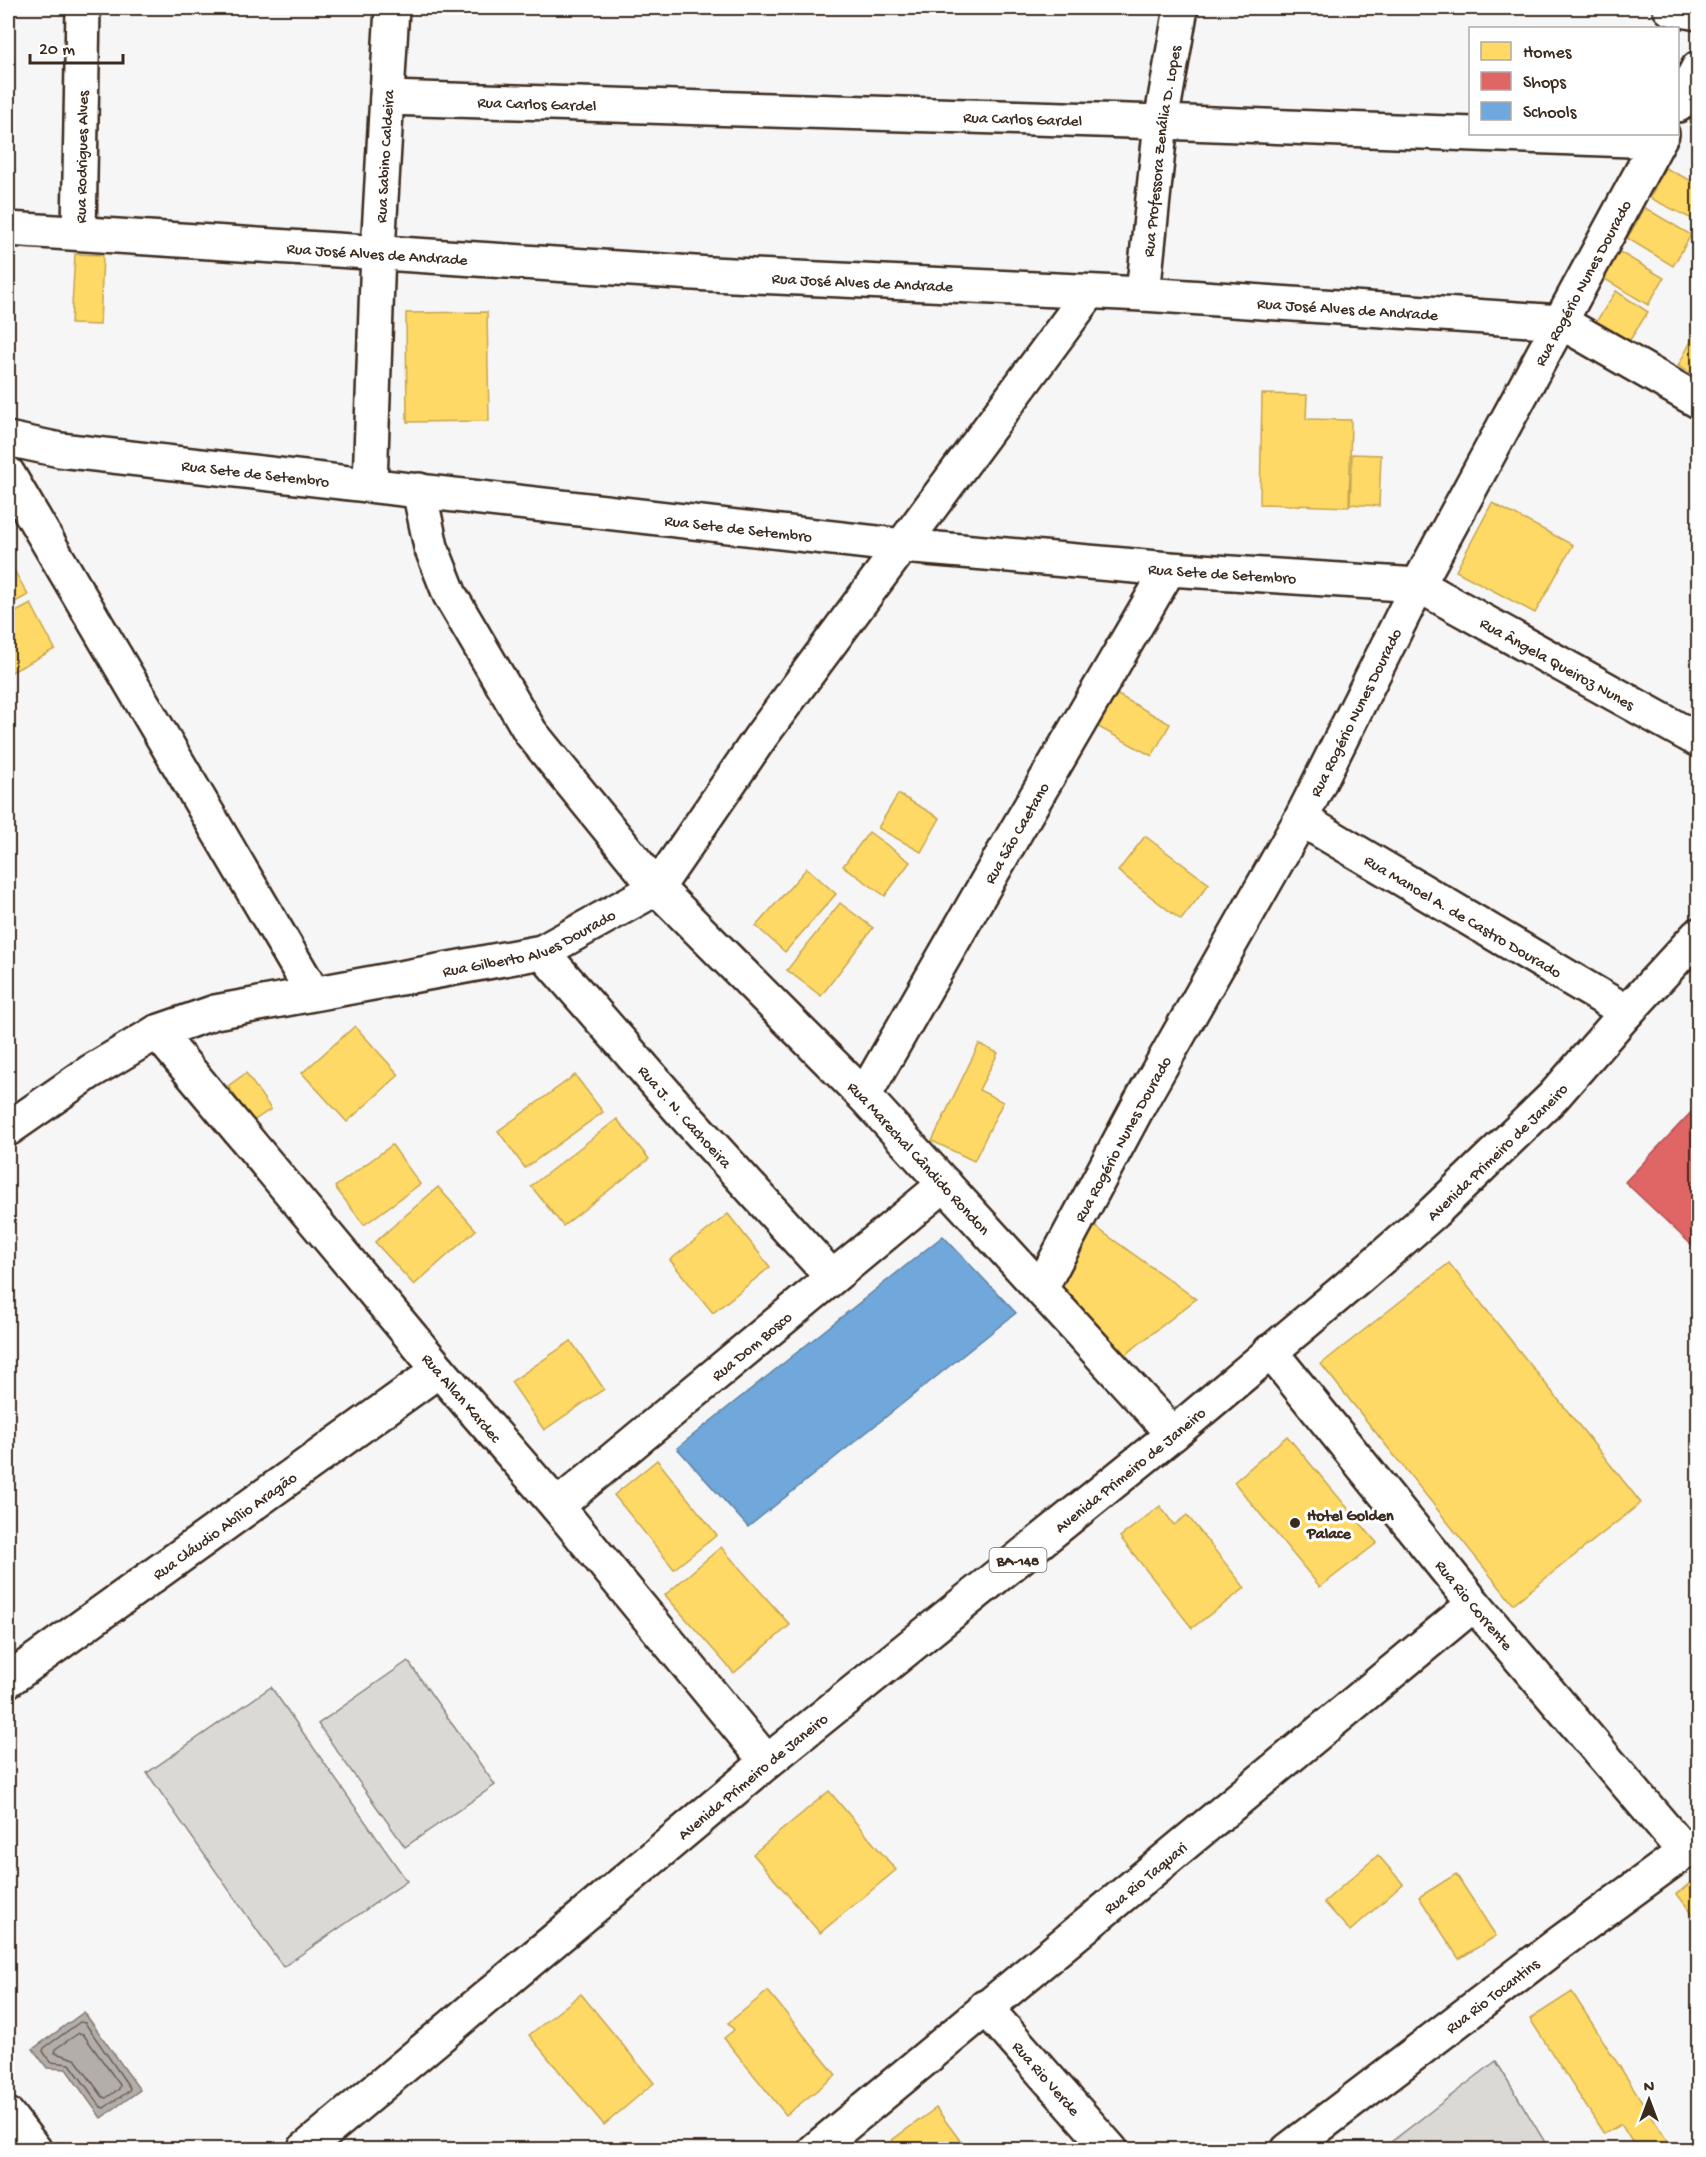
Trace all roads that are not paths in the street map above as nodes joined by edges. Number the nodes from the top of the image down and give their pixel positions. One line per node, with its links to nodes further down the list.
1 (83, 8): 14 (street, Rua Rodrigues Alves)
2 (392, 8): 7 (street, Rua Sabino Caldeira)
3 (1181, 8): 9 (street, Rua Professora Zenália D. Lopes)
4 (1670, 8): 5 (street)
5 (1698, 13)
6 (1698, 68): 8 (street)
7 (387, 98): 9 (street, Rua Carlos Gardel); 15 (street, Rua Sabino Caldeira)
8 (1679, 101)
9 (1161, 122): 10 (street, Rua Carlos Gardel); 17 (street, Rua Professora Zenália D. Lopes)
10 (1469, 131)
11 (1593, 135): 12 (street, Rua Carlos Gardel)
12 (1660, 137): 18 (street, Rua Rogério Nunes Dourado)
13 (8, 229): 14 (street, Rua José Alves de Andrade)
14 (79, 233): 15 (street, Rua José Alves de Andrade)
15 (378, 251): 16 (street, Rua José Alves de Andrade); 24 (street, Rua Sabino Caldeira)
16 (1090, 292): 17 (street, Rua José Alves de Andrade); 26 (street, Rua Gilberto Alves Dourado)
17 (1143, 294): 18 (street, Rua José Alves de Andrade)
18 (1561, 322): 19 (street, Rua José Alves de Andrade); 28 (street, Rua Rogério Nunes Dourado)
19 (1698, 401)
20 (8, 439): 21 (street, Rua Sete de Setembro)
21 (60, 450): 22 (street, Rua Sete de Setembro); 24 (street, Rua Sete de Setembro)
22 (8, 453)
23 (8, 474): 34 (street)
24 (370, 484): 25 (street, Rua Sete de Setembro)
25 (419, 490): 26 (street, Rua Sete de Setembro); 31 (street, Rua Marechal Cândido Rondon)
26 (903, 546): 27 (street, Rua Sete de Setembro); 31 (street, Rua Gilberto Alves Dourado)
27 (1169, 569): 28 (street, Rua Sete de Setembro); 37 (street, Rua São Caetano)
28 (1418, 585): 29 (street, Rua Ângela Queiroz Nunes); 30 (street, Rua Rogério Nunes Dourado)
29 (1698, 740)
30 (1300, 819): 35 (street, Rua Manoel A. de Castro Dourado); 41 (street, Rua Rogério Nunes Dourado)
31 (657, 888): 33 (street, Rua Gilberto Alves Dourado); 37 (street, Rua Marechal Cândido Rondon)
32 (1698, 935): 35 (street, Avenida Primeiro de Janeiro / BA-148)
33 (542, 952): 34 (street, Rua Gilberto Alves Dourado); 40 (street, Rua J. N. Cachoeira)
34 (313, 993): 36 (street, Rua Gilberto Alves Dourado)
35 (1627, 1012): 42 (street, Avenida Primeiro de Janeiro / BA-148)
36 (157, 1032): 38 (street, Rua Gilberto Alves Dourado); 43 (street, Rua Allan Kardec)
37 (864, 1096): 39 (street, Rua Marechal Cândido Rondon)
38 (8, 1128)
39 (945, 1184): 40 (street, Rua Dom Bosco); 41 (street, Rua Marechal Cândido Rondon)
40 (832, 1277): 45 (street, Rua Dom Bosco)
41 (1041, 1288): 44 (street, Rua Marechal Cândido Rondon)
42 (1270, 1351): 44 (street, Avenida Primeiro de Janeiro / BA-148); 46 (street, Rua Rio Corrente)
43 (439, 1370): 45 (street, Rua Allan Kardec); 47 (street, Rua Cláudio Abílio Aragão)
44 (1173, 1434): 48 (street, Avenida Primeiro de Janeiro / BA-148)
45 (557, 1506): 48 (street, Rua Allan Kardec)
46 (1474, 1604): 49 (street, Rua Rio Corrente); 50 (street, Rua Rio Taquari)
47 (8, 1680)
48 (767, 1762): 54 (street, Avenida Primeiro de Janeiro / BA-148)
49 (1691, 1846): 52 (street, Rua Rio Tocantins)
50 (986, 2007): 55 (street, Rua Rio Taquari); 56 (street, Rua Rio Verde)
51 (8, 2115): 53 (street)
52 (1297, 2147)
53 (34, 2150)
54 (304, 2150)
55 (815, 2150)
56 (1110, 2150)

